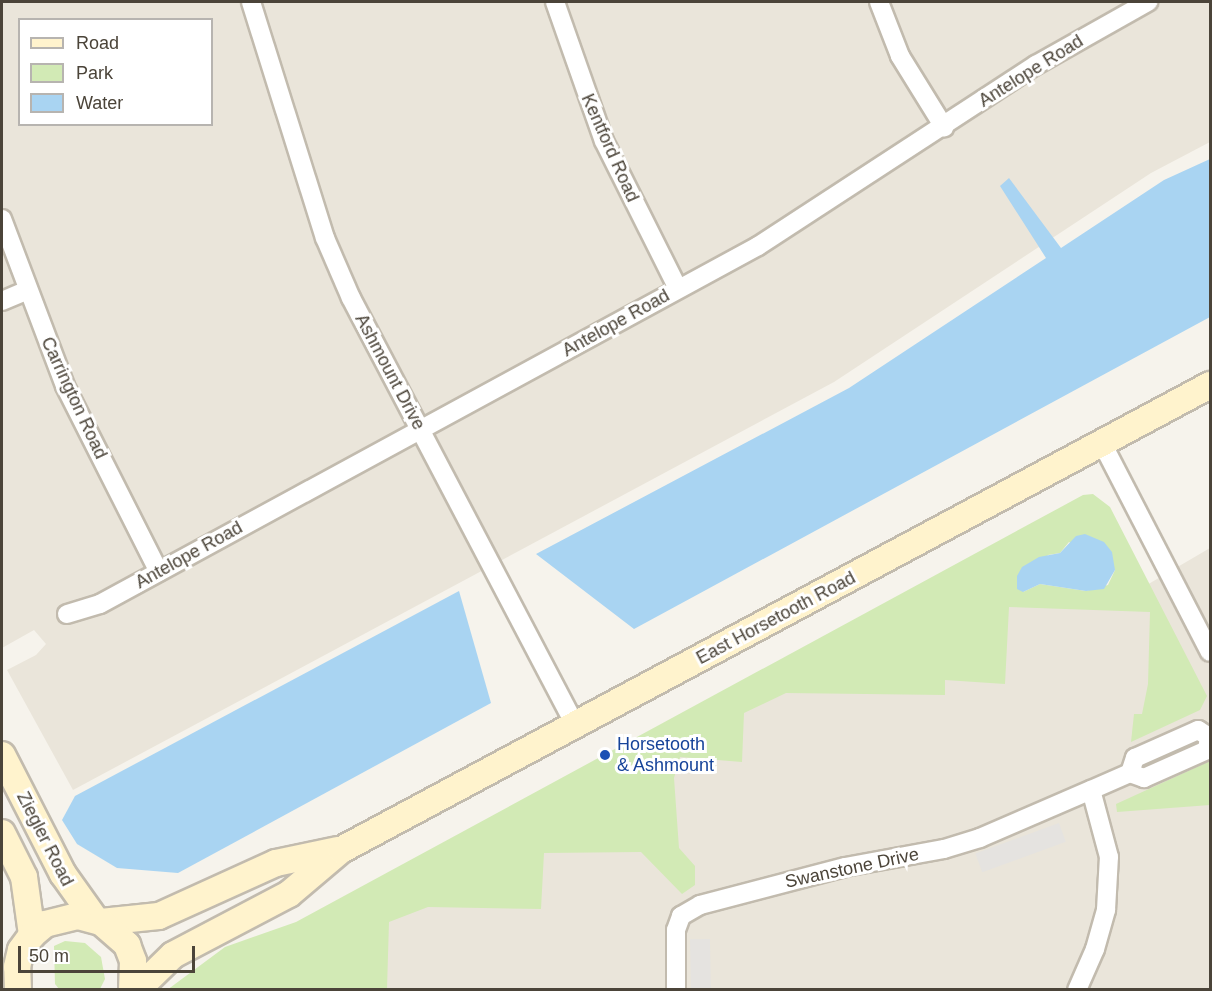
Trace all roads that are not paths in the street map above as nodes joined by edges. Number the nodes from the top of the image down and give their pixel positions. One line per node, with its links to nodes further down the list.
1 (250, 2): 11 (street, Ashmount Drive)
2 (555, 2): 7 (street, Kentford Road)
3 (879, 2): 5 (street)
4 (1148, 2): 5 (street, Antelope Road)
5 (944, 127): 7 (street, Antelope Road)
6 (2, 219): 8 (street, Carrington Road)
7 (678, 289): 11 (street, Antelope Road)
8 (26, 291): 9 (street); 13 (street, Carrington Road)
9 (2, 301)
10 (1210, 385): 12 (main road, East Horsetooth Road)
11 (420, 429): 13 (street, Antelope Road); 16 (street, Ashmount Drive)
12 (1102, 443): 15 (street); 16 (main road, East Horsetooth Road)
13 (159, 572): 14 (street, Antelope Road)
14 (67, 614)
15 (1210, 652)
16 (575, 725): 21 (main road, East Horsetooth Road)
17 (1210, 737): 19 (street, Swanstone Drive)
18 (2, 755): 22 (main road, Ziegler Road)
19 (1091, 790): 28 (street, Swanstone Drive); 29 (street)
20 (2, 833): 23 (main road, Ziegler Road)
21 (341, 850): 22 (main road, East Horsetooth Road); 27 (main road, East Horsetooth Road)
22 (98, 920): 23 (main road, East Horsetooth Road); 26 (main road, Ziegler Road)
23 (27, 943): 24 (street); 25 (main road, Ziegler Road)
24 (2, 972)
25 (18, 990)
26 (132, 990)
27 (137, 990)
28 (676, 990)
29 (1077, 990)

